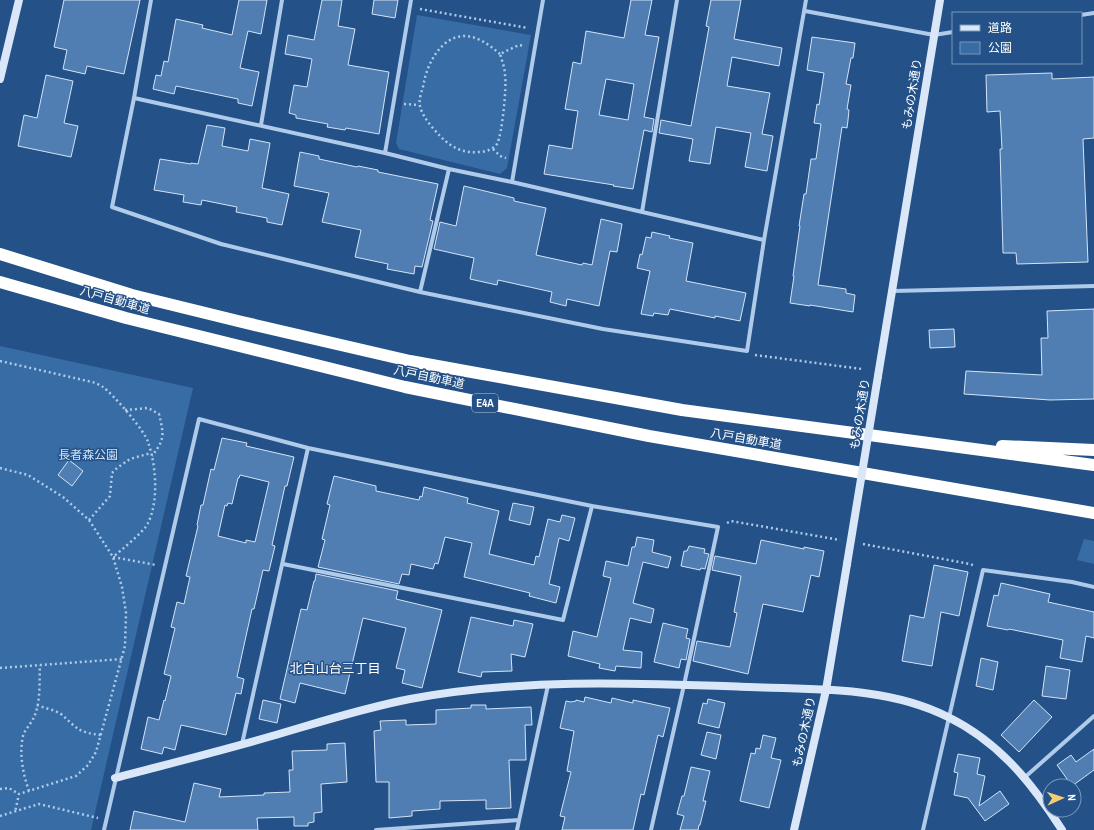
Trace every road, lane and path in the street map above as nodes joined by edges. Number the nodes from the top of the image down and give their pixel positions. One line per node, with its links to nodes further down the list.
1 (19, 0): 18 (street)
2 (150, 0): 19 (street)
3 (282, 0): 22 (street)
4 (411, 0): 9 (street)
5 (543, 0): 13 (street)
6 (677, 0): 28 (street)
7 (806, 0): 10 (street)
8 (940, 0): 15 (street, もみの木通り)
9 (410, 8): 13 (path); 20 (street)
10 (804, 11): 15 (street); 29 (street)
11 (1094, 13): 12 (street)
12 (1082, 15)
13 (538, 30): 16 (street)
14 (952, 32): 15 (street)
15 (934, 35): 34 (street, もみの木通り)
16 (535, 47): 17 (path); 25 (street)
17 (500, 54): 21 (path); 23 (path)
18 (0, 80)
19 (134, 98): 22 (street); 33 (street)
20 (394, 103): 21 (path); 24 (street)
21 (419, 105): 23 (path)
22 (261, 125): 24 (street)
23 (493, 148): 25 (path)
24 (385, 153): 26 (street)
25 (516, 162): 27 (street)
26 (449, 169): 27 (street); 33 (street)
27 (512, 182): 28 (street)
28 (642, 212): 29 (street)
29 (764, 240): 35 (street)
30 (0, 254): 39 (highway, 八戸自動車道 / E4A)
31 (0, 282): 45 (highway, 八戸自動車道 / E4A)
32 (1094, 286): 34 (street)
33 (420, 292): 35 (street)
34 (893, 292): 59 (street, もみの木通り, bridge)
35 (746, 351): 37 (path)
36 (0, 361): 38 (path)
37 (862, 369)
38 (125, 410): 42 (path); 42 (path)
39 (921, 442): 41 (highway); 43 (highway)
40 (308, 448): 46 (street); 51 (street); 52 (street)
41 (1094, 450)
42 (151, 454): 49 (path); 50 (path)
43 (1094, 465)
44 (0, 468): 49 (path)
45 (976, 493): 47 (highway); 48 (highway)
46 (592, 506): 51 (street); 58 (street)
47 (1094, 507)
48 (1094, 513)
49 (90, 520): 50 (path)
50 (113, 557): 52 (path); 54 (path)
51 (283, 564): 64 (street)
52 (164, 567): 65 (street)
53 (1094, 587): 62 (street)
54 (122, 659): 55 (path); 63 (path)
55 (40, 665): 56 (path); 60 (path)
56 (0, 668)
57 (548, 684): 58 (street); 64 (street); 73 (street)
58 (684, 685): 59 (street); 77 (street)
59 (826, 690): 62 (street); 78 (street, もみの木通り)
60 (37, 705): 63 (path); 68 (path)
61 (1094, 716): 66 (street)
62 (949, 717): 66 (street); 79 (street)
63 (102, 735): 68 (path)
64 (242, 745): 65 (street)
65 (115, 778): 72 (street)
66 (1024, 778): 80 (street)
67 (0, 789): 69 (path)
68 (29, 791): 69 (path)
69 (19, 794): 70 (path)
70 (14, 812): 71 (path); 72 (path)
71 (0, 816)
72 (106, 820): 74 (street)
73 (519, 820): 75 (street); 76 (street)
74 (104, 830)
75 (376, 830)
76 (517, 830)
77 (651, 830)
78 (794, 830)
79 (923, 830)
80 (1062, 830)

